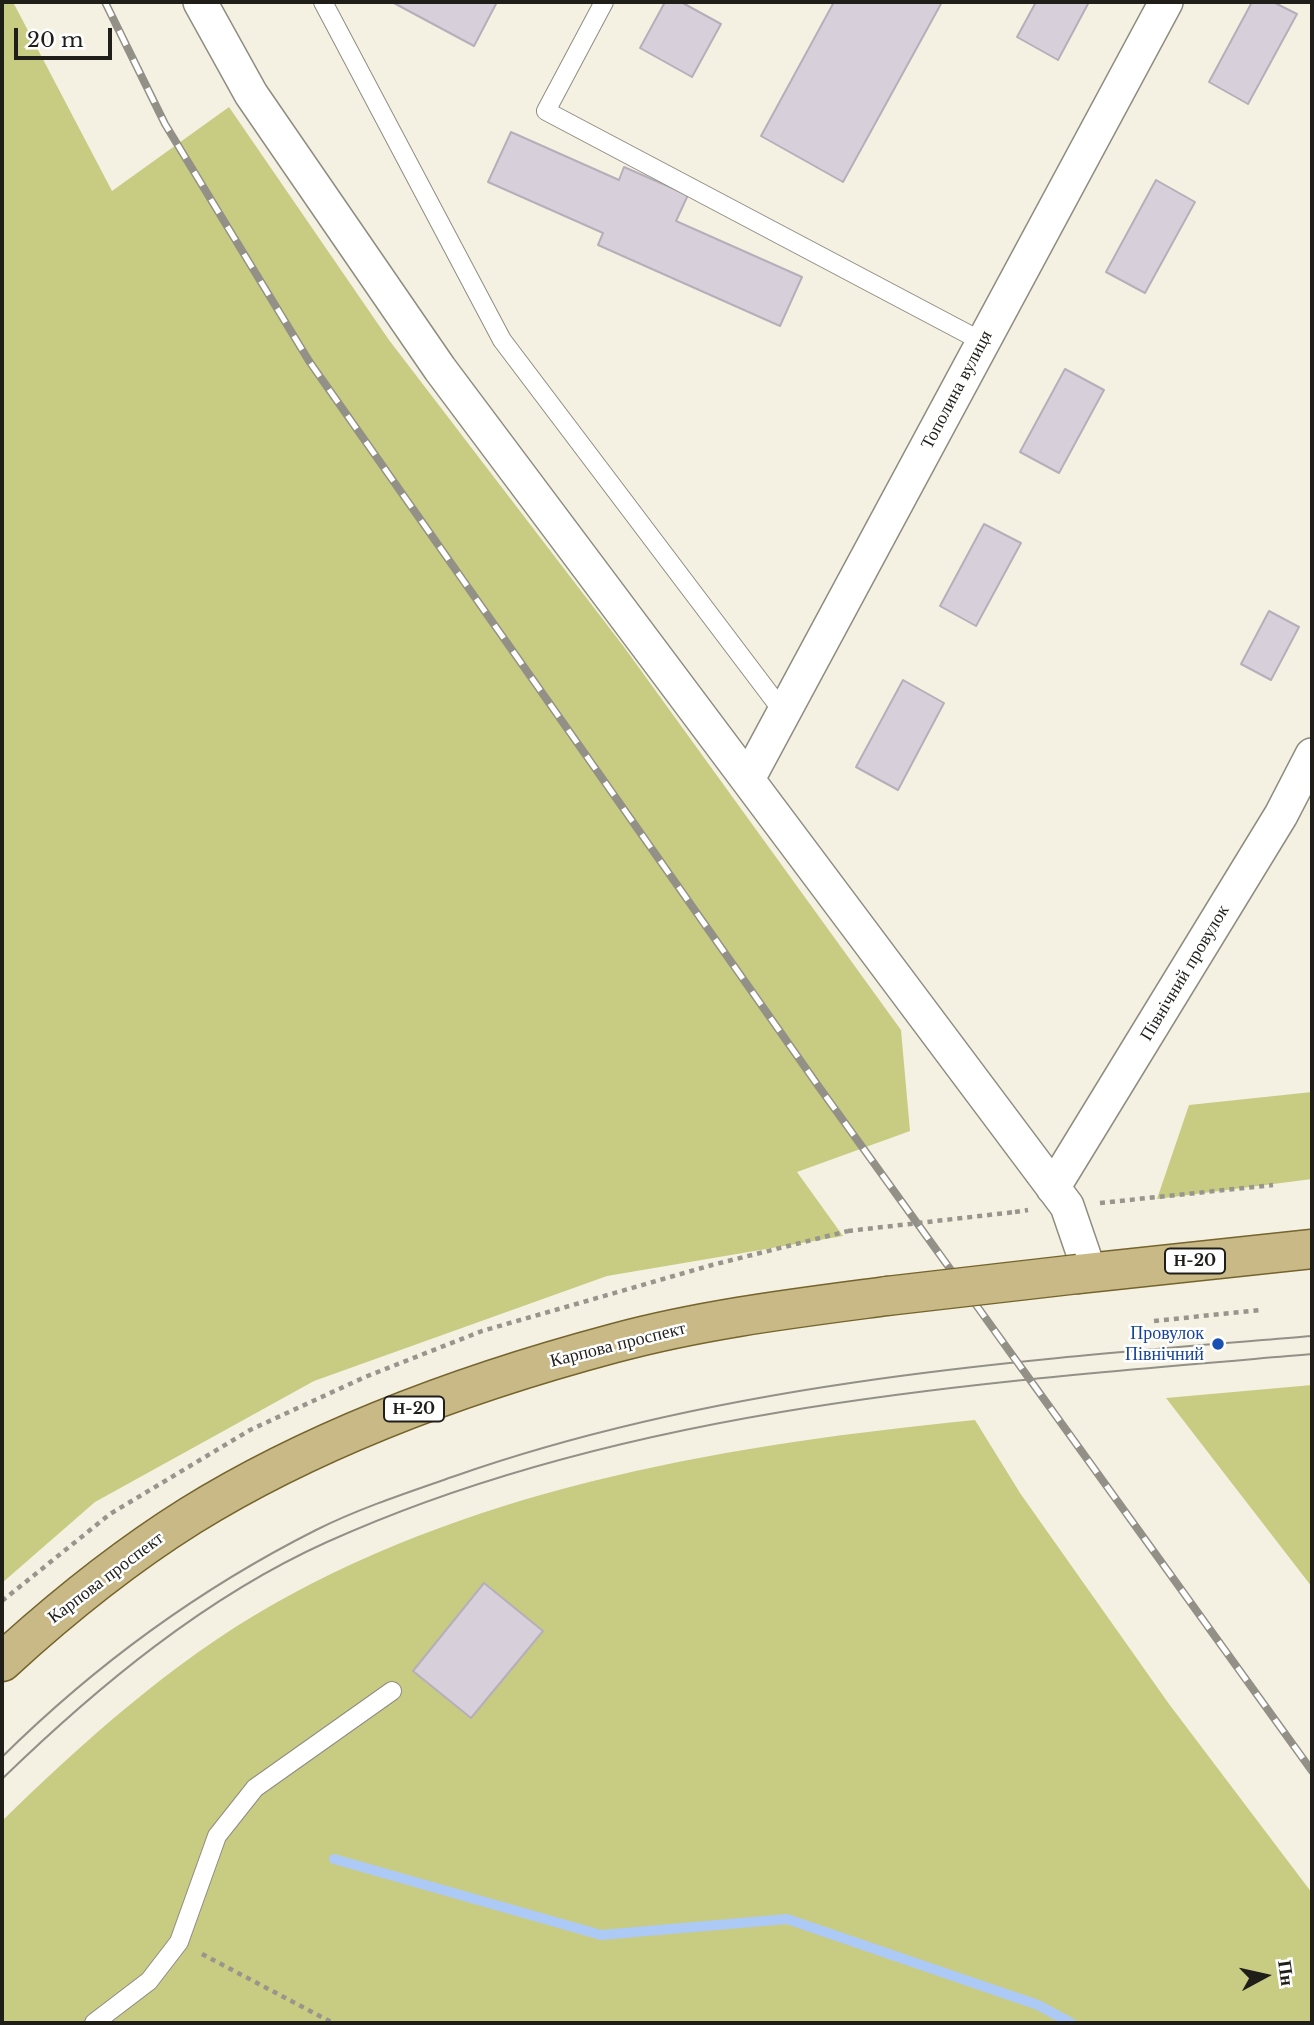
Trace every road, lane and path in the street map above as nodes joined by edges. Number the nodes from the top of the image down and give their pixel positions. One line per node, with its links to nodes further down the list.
1 (200, 2): 8 (street)
2 (323, 2): 6 (lane)
3 (604, 2): 5 (lane)
4 (1166, 2): 5 (street, Тополина вулиця)
5 (983, 342): 6 (street, Тополина вулиця)
6 (784, 712): 8 (street, Тополина вулиця)
7 (1312, 755): 10 (street, Північний провулок)
8 (748, 779): 10 (street)
9 (1273, 1185): 10 (path)
10 (1060, 1197): 14 (street)
11 (1015, 1212): 12 (path, bridge)
12 (848, 1231)
13 (1312, 1249): 14 (main road, Карпова проспект / Н-20)
14 (1084, 1274): 17 (main road, Карпова проспект / Н-20, bridge)
15 (1260, 1310): 16 (path)
16 (1154, 1321)
17 (2, 1662)
18 (392, 1691): 19 (lane)
19 (179, 1942): 20 (lane); 21 (path)
20 (94, 2023)
21 (333, 2023)

